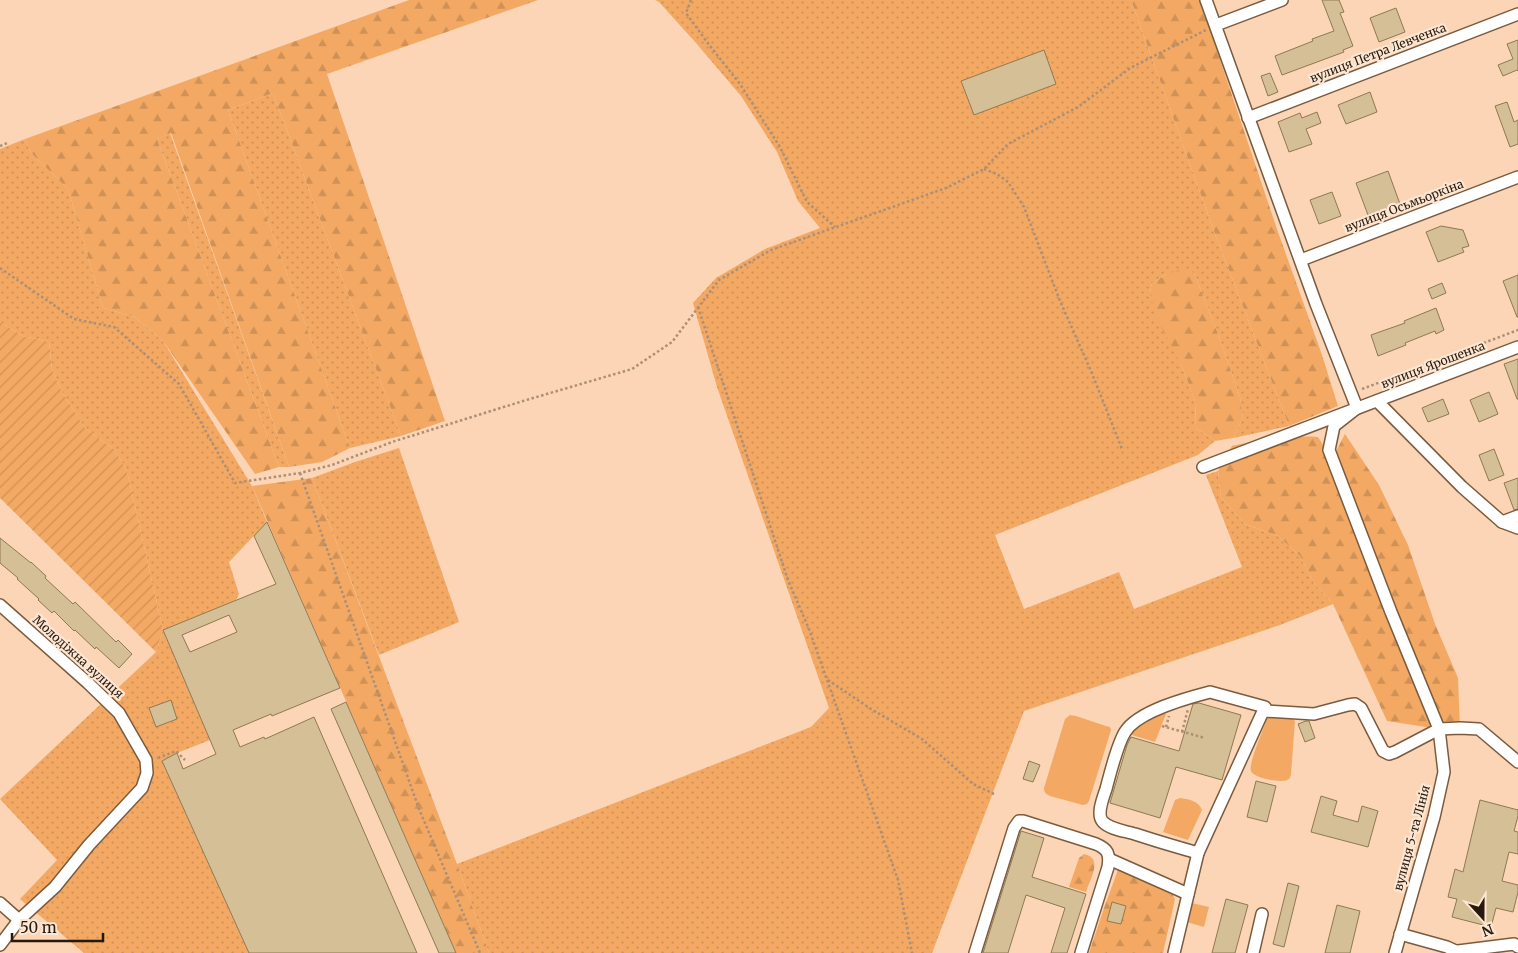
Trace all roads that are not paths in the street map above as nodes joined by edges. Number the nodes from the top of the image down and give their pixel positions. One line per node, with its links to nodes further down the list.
1 (1206, 0): 4 (street)
2 (1282, 0): 4 (street)
3 (1518, 14): 5 (street, вулиця Петра Левченка)
4 (1216, 25): 5 (street)
5 (1248, 118): 7 (street)
6 (1518, 177): 7 (street, вулиця Осьмьоркіна)
7 (1300, 260): 10 (street)
8 (1518, 347): 9 (street, вулиця Ярошенка)
9 (1377, 401): 10 (street, вулиця Ярошенка); 13 (street)
10 (1357, 408): 11 (street, вулиця Ярошенка); 17 (street, вулиця 5-та Лінія)
11 (1203, 467)
12 (1518, 516): 13 (street)
13 (1502, 522): 14 (street)
14 (1518, 528)
15 (0, 605): 24 (street, Молодіжна вулиця)
16 (1264, 711): 17 (street); 19 (street); 19 (street)
17 (1439, 729): 18 (street); 25 (street, вулиця 5-та Лінія)
18 (1518, 762)
19 (1198, 854): 21 (street)
20 (1110, 859): 21 (street); 30 (street); 31 (street)
21 (1188, 894): 32 (street)
22 (0, 903): 24 (street)
23 (1262, 914): 33 (street)
24 (19, 920): 26 (street)
25 (1400, 934): 28 (street); 34 (street, вулиця 5-та Лінія)
26 (0, 945)
27 (1518, 947): 29 (street)
28 (1439, 949): 29 (street)
29 (1459, 952)
30 (975, 953)
31 (1081, 953)
32 (1174, 953)
33 (1253, 953)
34 (1395, 953)

